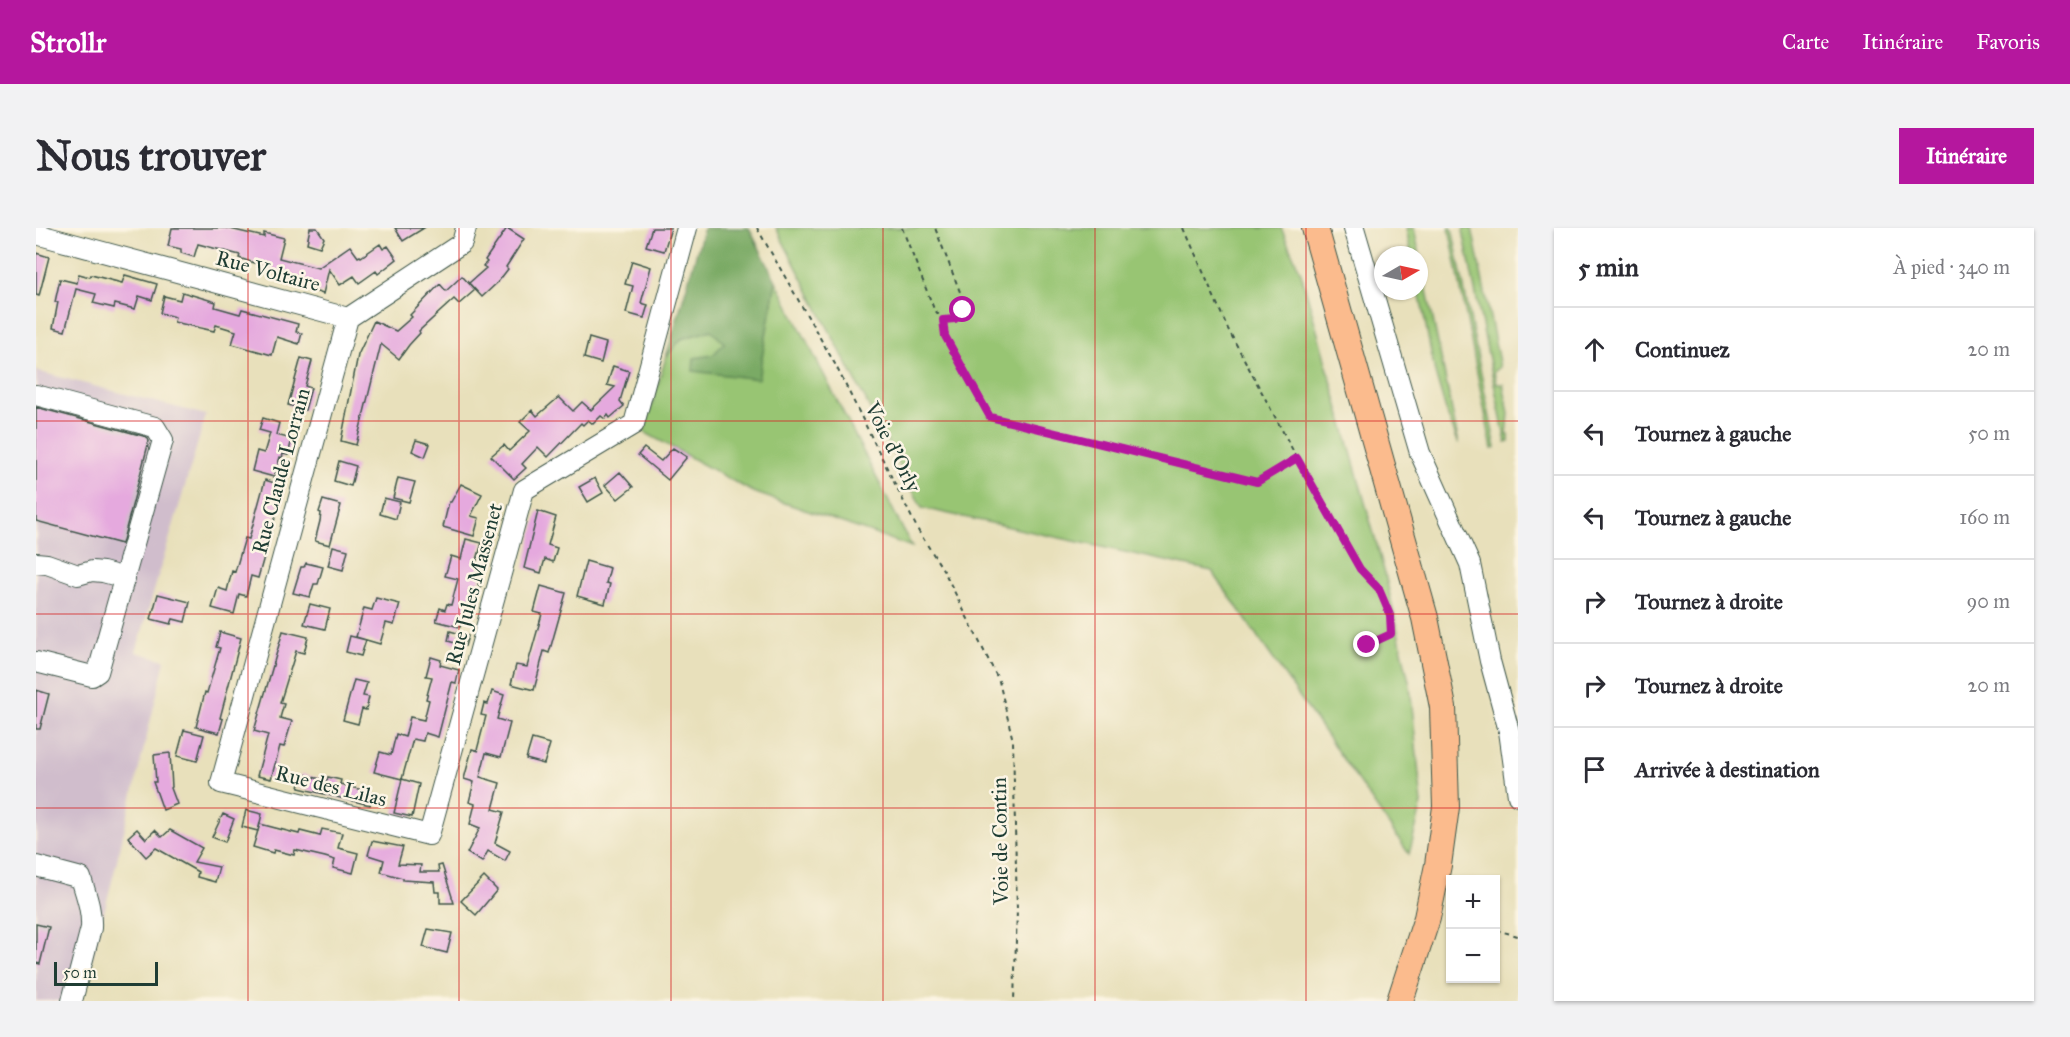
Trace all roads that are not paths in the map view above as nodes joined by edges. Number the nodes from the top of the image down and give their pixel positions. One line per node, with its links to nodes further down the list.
1 (466, 228): 6 (street)
2 (687, 228): 13 (street, Rue Jules Massenet)
3 (1315, 228): 16 (main road)
4 (1354, 228): 12 (street)
5 (36, 234): 6 (street, Rue Voltaire)
6 (348, 318): 11 (street, Rue Claude Lorrain)
7 (36, 395): 9 (street)
8 (36, 563): 9 (street)
9 (125, 578): 10 (street)
10 (36, 662)
11 (221, 783): 13 (street, Rue des Lilas)
12 (1518, 796)
13 (429, 836)
14 (36, 866): 15 (street)
15 (72, 1001)
16 (1400, 1001)

